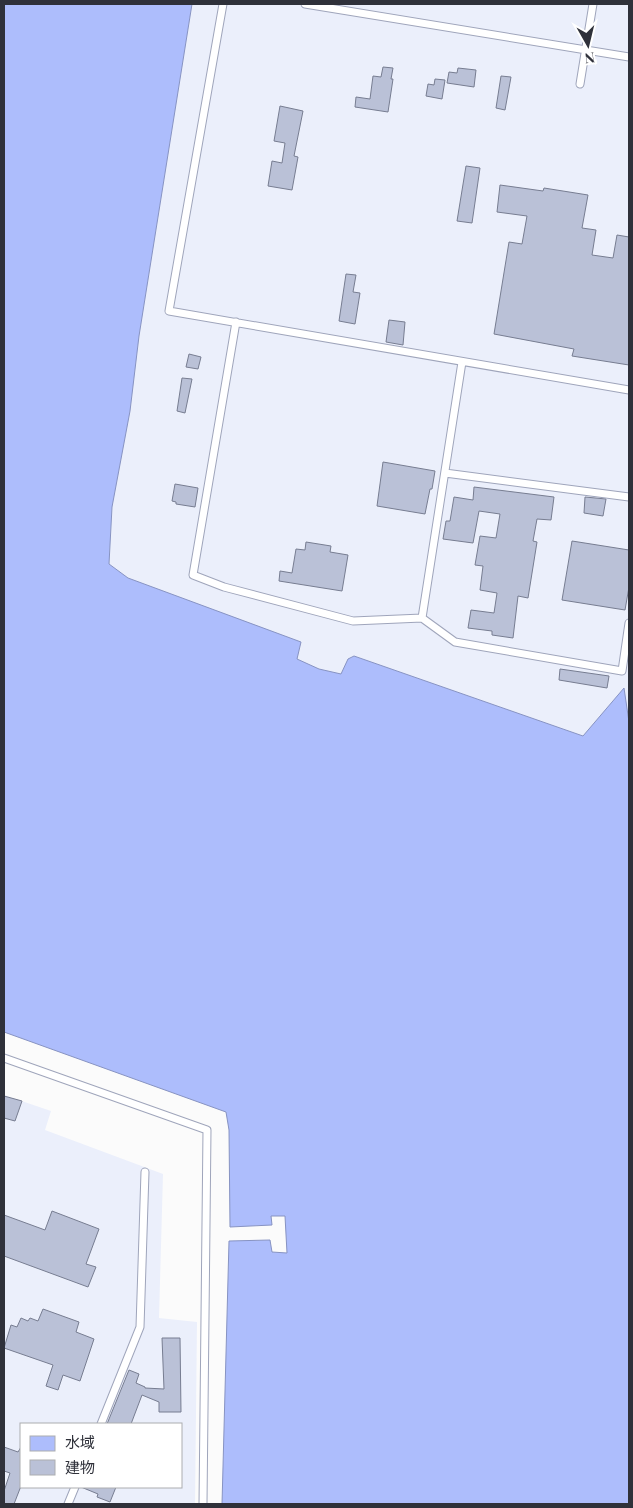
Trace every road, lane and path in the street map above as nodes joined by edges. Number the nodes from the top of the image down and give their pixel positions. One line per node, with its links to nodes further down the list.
1 (222, 4): 7 (lane)
2 (305, 4): 4 (lane)
3 (593, 4): 4 (lane)
4 (585, 50): 5 (lane); 6 (lane)
5 (629, 58)
6 (580, 84)
7 (236, 322): 8 (lane); 12 (lane)
8 (462, 362): 9 (lane); 10 (lane)
9 (629, 390)
10 (445, 473): 11 (lane); 12 (lane)
11 (629, 497)
12 (422, 618): 13 (lane)
13 (629, 623)
14 (4, 1058): 19 (lane)
15 (145, 1172): 16 (lane)
16 (101, 1423)
17 (75, 1488): 18 (lane)
18 (68, 1504)
19 (203, 1504)

